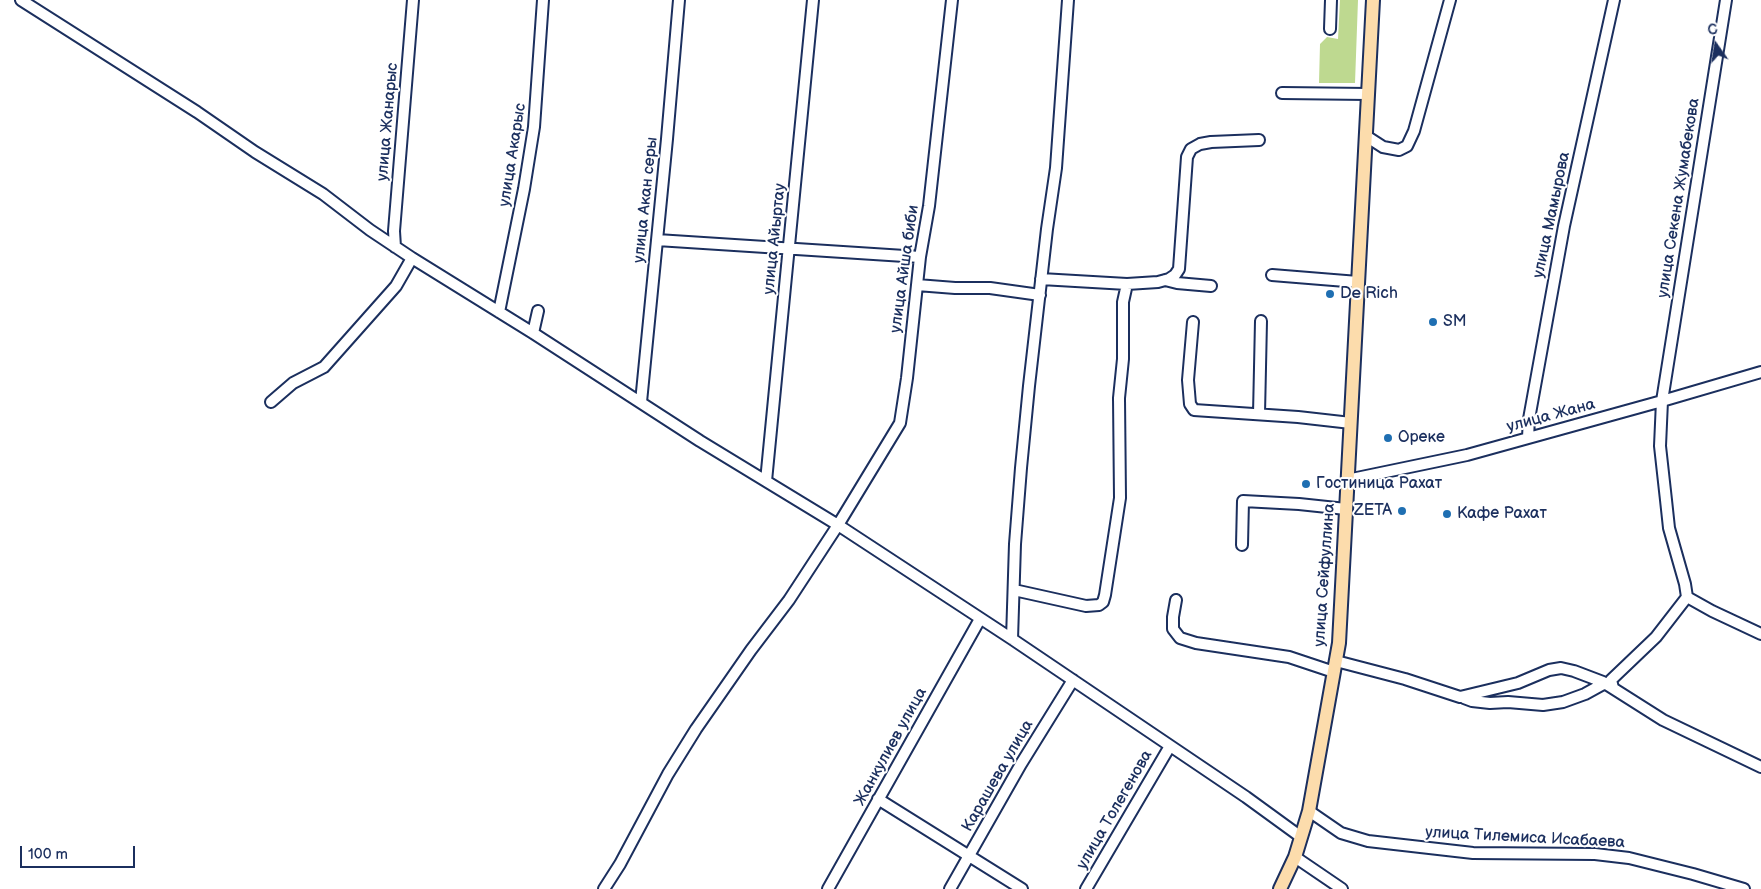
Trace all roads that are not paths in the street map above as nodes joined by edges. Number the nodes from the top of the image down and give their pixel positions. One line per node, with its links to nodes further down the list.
1 (21, 0): 19 (street)
2 (413, 0): 19 (street, улица Жанарыс)
3 (543, 0): 32 (street, улица Акарыс)
4 (679, 0): 18 (street, улица Акан серы)
5 (813, 0): 20 (street, улица Айыртау)
6 (952, 0): 21 (street, улица Айша биби)
7 (1068, 0): 24 (street)
8 (1331, 0): 13 (street)
9 (1373, 0): 15 (main road, улица Сейфуллина)
10 (1450, 0): 16 (street)
11 (1614, 0): 42 (street, улица Мамырова)
12 (1726, 0): 37 (street, улица Секена Жумабекова)
13 (1330, 29)
14 (1282, 93): 15 (street)
15 (1368, 94): 16 (main road, улица Сейфуллина)
16 (1366, 136): 26 (main road, улица Сейфуллина)
17 (1259, 140): 25 (street)
18 (657, 240): 20 (street); 39 (street, улица Акан серы)
19 (395, 246): 22 (street)
20 (789, 248): 21 (street); 44 (street, улица Айыртау)
21 (920, 257): 28 (street, улица Айша биби)
22 (412, 258): 32 (street); 38 (street)
23 (1272, 275): 26 (street)
24 (1042, 279): 27 (street); 30 (street)
25 (1165, 280): 27 (street); 29 (street)
26 (1358, 282): 41 (main road, улица Сейфуллина)
27 (1127, 284): 48 (street)
28 (917, 285): 30 (street); 46 (street, улица Айша биби)
29 (1211, 286)
30 (1040, 295): 48 (street)
31 (538, 311): 35 (street)
32 (500, 312): 35 (street)
33 (1261, 321): 40 (street)
34 (1193, 322): 40 (street)
35 (533, 333): 39 (street)
36 (1761, 372): 37 (street, улица Жана)
37 (1662, 401): 42 (street, улица Жана); 49 (street, улица Секена Жумабекова)
38 (271, 402)
39 (641, 402): 44 (street)
40 (1259, 414): 41 (street)
41 (1351, 423): 43 (main road, улица Сейфуллина)
42 (1528, 437): 43 (street, улица Жана)
43 (1347, 480): 45 (main road, улица Сейфуллина)
44 (766, 481): 46 (street)
45 (1346, 509): 47 (street); 54 (main road, улица Сейфуллина)
46 (838, 525): 51 (street); 65 (street, улица Айша биби)
47 (1242, 546)
48 (1014, 590): 53 (street)
49 (1687, 597): 52 (street); 56 (street)
50 (1176, 600): 54 (street)
51 (980, 620): 53 (street); 60 (street, Жанкулиев улица)
52 (1761, 634)
53 (1012, 639): 55 (street)
54 (1335, 666): 57 (street); 61 (main road, улица Сейфуллина)
55 (1073, 680): 58 (street); 63 (street, Карашева улица)
56 (1609, 685): 57 (street); 57 (street); 59 (street)
57 (1460, 697)
58 (1170, 746): 62 (street); 69 (street, улица Толегенова)
59 (1761, 767)
60 (878, 800): 63 (street); 66 (street, Жанкулиев улица)
61 (1308, 811): 62 (main road, улица Сейфуллина); 72 (street, улица Тилемиса Исабаева)
62 (1301, 837): 64 (main road, улица Сейфуллина)
63 (969, 856): 67 (street, Карашева улица); 68 (street)
64 (1295, 857): 70 (main road, улица Сейфуллина); 71 (street)
65 (604, 889)
66 (828, 889)
67 (950, 889)
68 (1022, 889)
69 (1086, 889)
70 (1280, 889)
71 (1342, 889)
72 (1744, 889)

